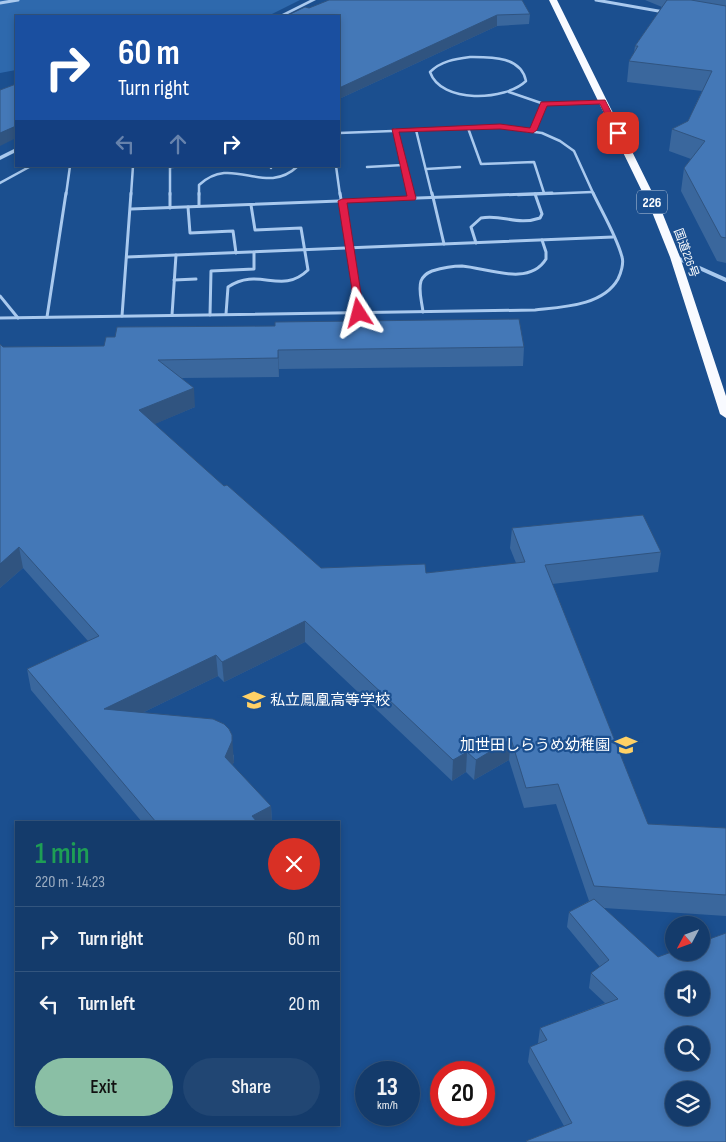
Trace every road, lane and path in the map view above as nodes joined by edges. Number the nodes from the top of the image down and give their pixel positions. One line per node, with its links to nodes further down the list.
1 (18, 0): 5 (street)
2 (314, 0): 7 (street)
3 (553, 0): 9 (highway, 国道226号 / 226)
4 (596, 0): 6 (street)
5 (0, 3)
6 (670, 13)
7 (284, 15)
8 (509, 92): 8 (lane); 10 (lane)
9 (603, 102): 10 (lane); 50 (highway, 国道226号 / 226)
10 (544, 104): 14 (lane)
11 (468, 128): 13 (lane); 14 (lane); 30 (lane)
12 (395, 130): 13 (lane); 15 (lane); 18 (lane)
13 (416, 130): 27 (lane)
14 (533, 130): 29 (lane)
15 (340, 133)
16 (15, 150): 17 (street)
17 (0, 158)
18 (403, 165): 25 (lane); 32 (lane)
19 (30, 167): 28 (lane)
20 (70, 167): 61 (lane)
21 (133, 167): 39 (lane)
22 (170, 167): 38 (lane)
23 (297, 167): 36 (lane)
24 (336, 167): 34 (lane)
25 (367, 167)
26 (460, 168): 27 (lane)
27 (426, 169): 33 (lane)
28 (0, 183)
29 (592, 192): 30 (lane); 40 (lane)
30 (544, 193): 31 (lane)
31 (535, 194): 33 (lane); 42 (lane)
32 (412, 198): 33 (lane); 34 (lane)
33 (433, 198): 43 (lane)
34 (342, 201): 35 (lane); 44 (lane)
35 (251, 204): 36 (lane); 45 (lane)
36 (199, 206): 37 (lane)
37 (188, 207): 38 (lane); 46 (lane)
38 (170, 208): 39 (lane)
39 (131, 209): 49 (lane)
40 (613, 238): 41 (lane); 55 (lane)
41 (542, 240): 42 (lane); 55 (lane)
42 (476, 243): 43 (lane)
43 (444, 244): 44 (lane)
44 (349, 248): 45 (lane); 56 (lane)
45 (305, 250): 47 (lane); 57 (lane)
46 (236, 252): 47 (lane); 48 (lane)
47 (254, 252): 59 (lane)
48 (176, 255): 49 (lane); 52 (lane)
49 (127, 257): 60 (lane)
50 (674, 257): 53 (street); 64 (highway, 国道226号 / 226)
51 (196, 279): 52 (lane)
52 (174, 280): 58 (lane)
53 (726, 280)
54 (0, 296): 63 (lane)
55 (423, 312): 56 (lane)
56 (359, 313): 57 (lane)
57 (226, 314): 59 (lane)
58 (172, 315): 59 (lane); 60 (lane)
59 (210, 315)
60 (122, 316): 61 (lane)
61 (46, 317): 63 (lane)
62 (0, 318): 63 (lane)
63 (18, 318)
64 (726, 414)

